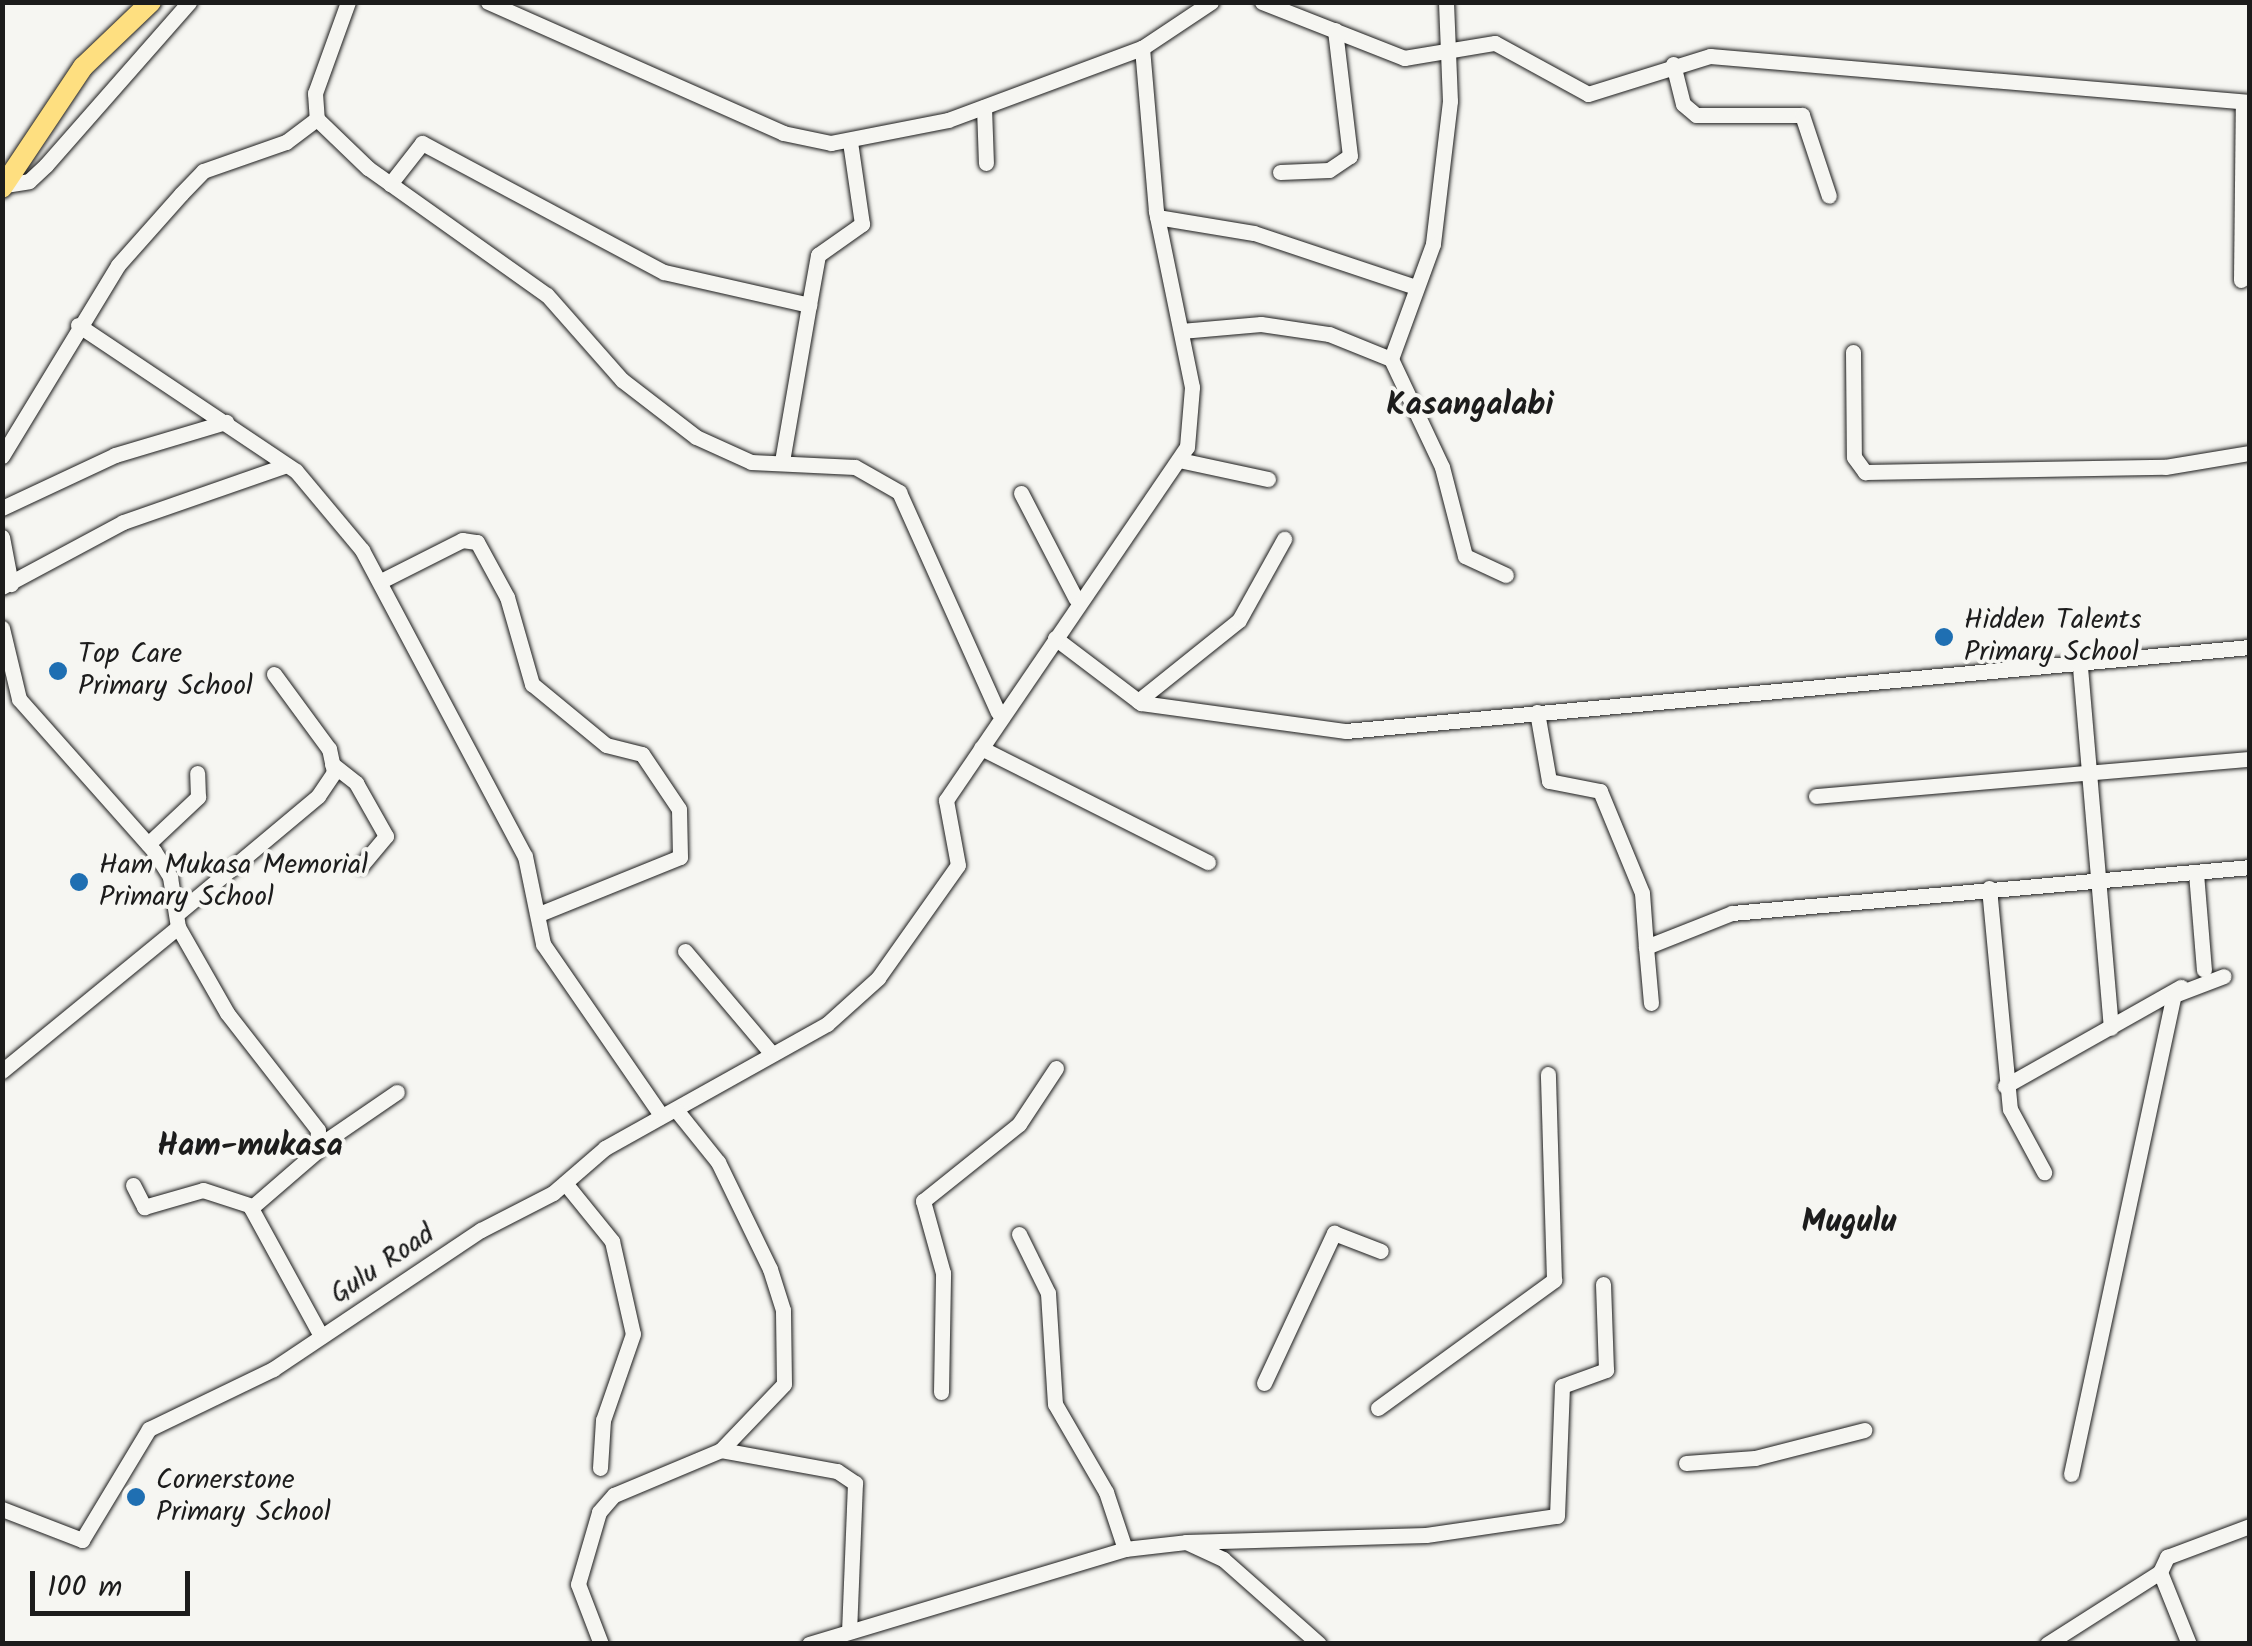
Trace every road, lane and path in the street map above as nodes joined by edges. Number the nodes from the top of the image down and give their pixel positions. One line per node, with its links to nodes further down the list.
1 (150, 2): 19 (main road)
2 (188, 2): 19 (street)
3 (348, 2): 14 (street)
4 (488, 2): 15 (street)
5 (1262, 2): 8 (street)
6 (1446, 2): 10 (street)
7 (1202, 6): 9 (street)
8 (1334, 30): 10 (street); 17 (street)
9 (1142, 48): 13 (street); 21 (street)
10 (1449, 51): 11 (street); 23 (street)
11 (1674, 64): 12 (street); 20 (street)
12 (2246, 102): 22 (street)
13 (984, 107): 15 (street); 16 (street)
14 (317, 118): 18 (street); 25 (street)
15 (850, 142): 24 (street)
16 (986, 163)
17 (1280, 172)
18 (390, 184): 24 (street); 33 (street)
19 (4, 186)
20 (1829, 196)
21 (1157, 217): 23 (street); 26 (street)
22 (2241, 280)
23 (1416, 288): 28 (street)
24 (809, 306): 33 (street)
25 (78, 325): 29 (street); 31 (street)
26 (1181, 331): 28 (street); 32 (street)
27 (1853, 352): 30 (street)
28 (1391, 359): 40 (street)
29 (226, 422): 34 (street); 37 (street)
30 (2250, 453)
31 (2, 456)
32 (1179, 460): 35 (street); 43 (street)
33 (782, 461): 50 (street)
34 (284, 466): 41 (street); 42 (street)
35 (1268, 479)
36 (1021, 493): 43 (street)
37 (2, 508)
38 (2, 537): 42 (street)
39 (1284, 539): 49 (street)
40 (1506, 575)
41 (381, 581): 65 (street); 65 (street)
42 (6, 586)
43 (1076, 599): 45 (street)
44 (2, 628): 58 (street)
45 (1055, 638): 49 (street); 50 (street)
46 (2250, 646): 47 (street)
47 (2080, 667): 51 (street); 56 (street)
48 (274, 674): 54 (street)
49 (1138, 700): 51 (street)
50 (998, 712): 52 (street)
51 (1536, 712): 67 (street)
52 (980, 748): 59 (street); 74 (street, Gulu Road)
53 (2250, 759): 56 (street)
54 (332, 764): 60 (street); 66 (street)
55 (196, 773): 58 (street)
56 (2086, 774): 57 (street); 63 (street)
57 (1816, 796)
58 (148, 844): 66 (street)
59 (1208, 862)
60 (362, 866)
61 (2250, 867): 62 (street)
62 (2196, 873): 63 (street); 69 (street)
63 (2092, 880): 64 (street); 73 (street)
64 (1989, 888): 67 (street); 78 (street)
65 (540, 914): 81 (street)
66 (177, 921): 76 (street); 82 (street)
67 (1646, 947): 72 (street)
68 (685, 951): 74 (street)
69 (2204, 970)
70 (2224, 976): 71 (street)
71 (2184, 985): 73 (street); 98 (street)
72 (1651, 1003)
73 (2110, 1028): 78 (street)
74 (772, 1054): 80 (street, Gulu Road)
75 (1056, 1068): 92 (street)
76 (2, 1071)
77 (1548, 1074): 93 (street)
78 (2006, 1086): 83 (street)
79 (396, 1092): 82 (street)
80 (678, 1111): 81 (street, Gulu Road); 95 (street)
81 (660, 1115): 84 (street, Gulu Road)
82 (321, 1144): 86 (street)
83 (2044, 1172)
84 (564, 1183): 90 (street, Gulu Road); 97 (street)
85 (133, 1185): 86 (street)
86 (252, 1206): 90 (street)
87 (1018, 1234): 102 (street)
88 (1381, 1252): 91 (street)
89 (1602, 1284): 101 (street)
90 (321, 1336): 99 (street, Gulu Road)
91 (1264, 1383)
92 (941, 1392)
93 (1378, 1408)
94 (1864, 1430): 96 (street)
95 (721, 1450): 105 (street); 106 (street)
96 (1686, 1463)
97 (600, 1468)
98 (2071, 1474)
99 (2, 1509)
100 (2250, 1526): 103 (street)
101 (1186, 1542): 102 (street); 108 (street)
102 (1125, 1549): 105 (street)
103 (2160, 1572): 104 (street); 111 (street)
104 (2069, 1628): 109 (street); 110 (street)
105 (849, 1631): 107 (street)
106 (601, 1644)
107 (809, 1644)
108 (1319, 1644)
109 (2047, 1644)
110 (2078, 1644)
111 (2189, 1644)

